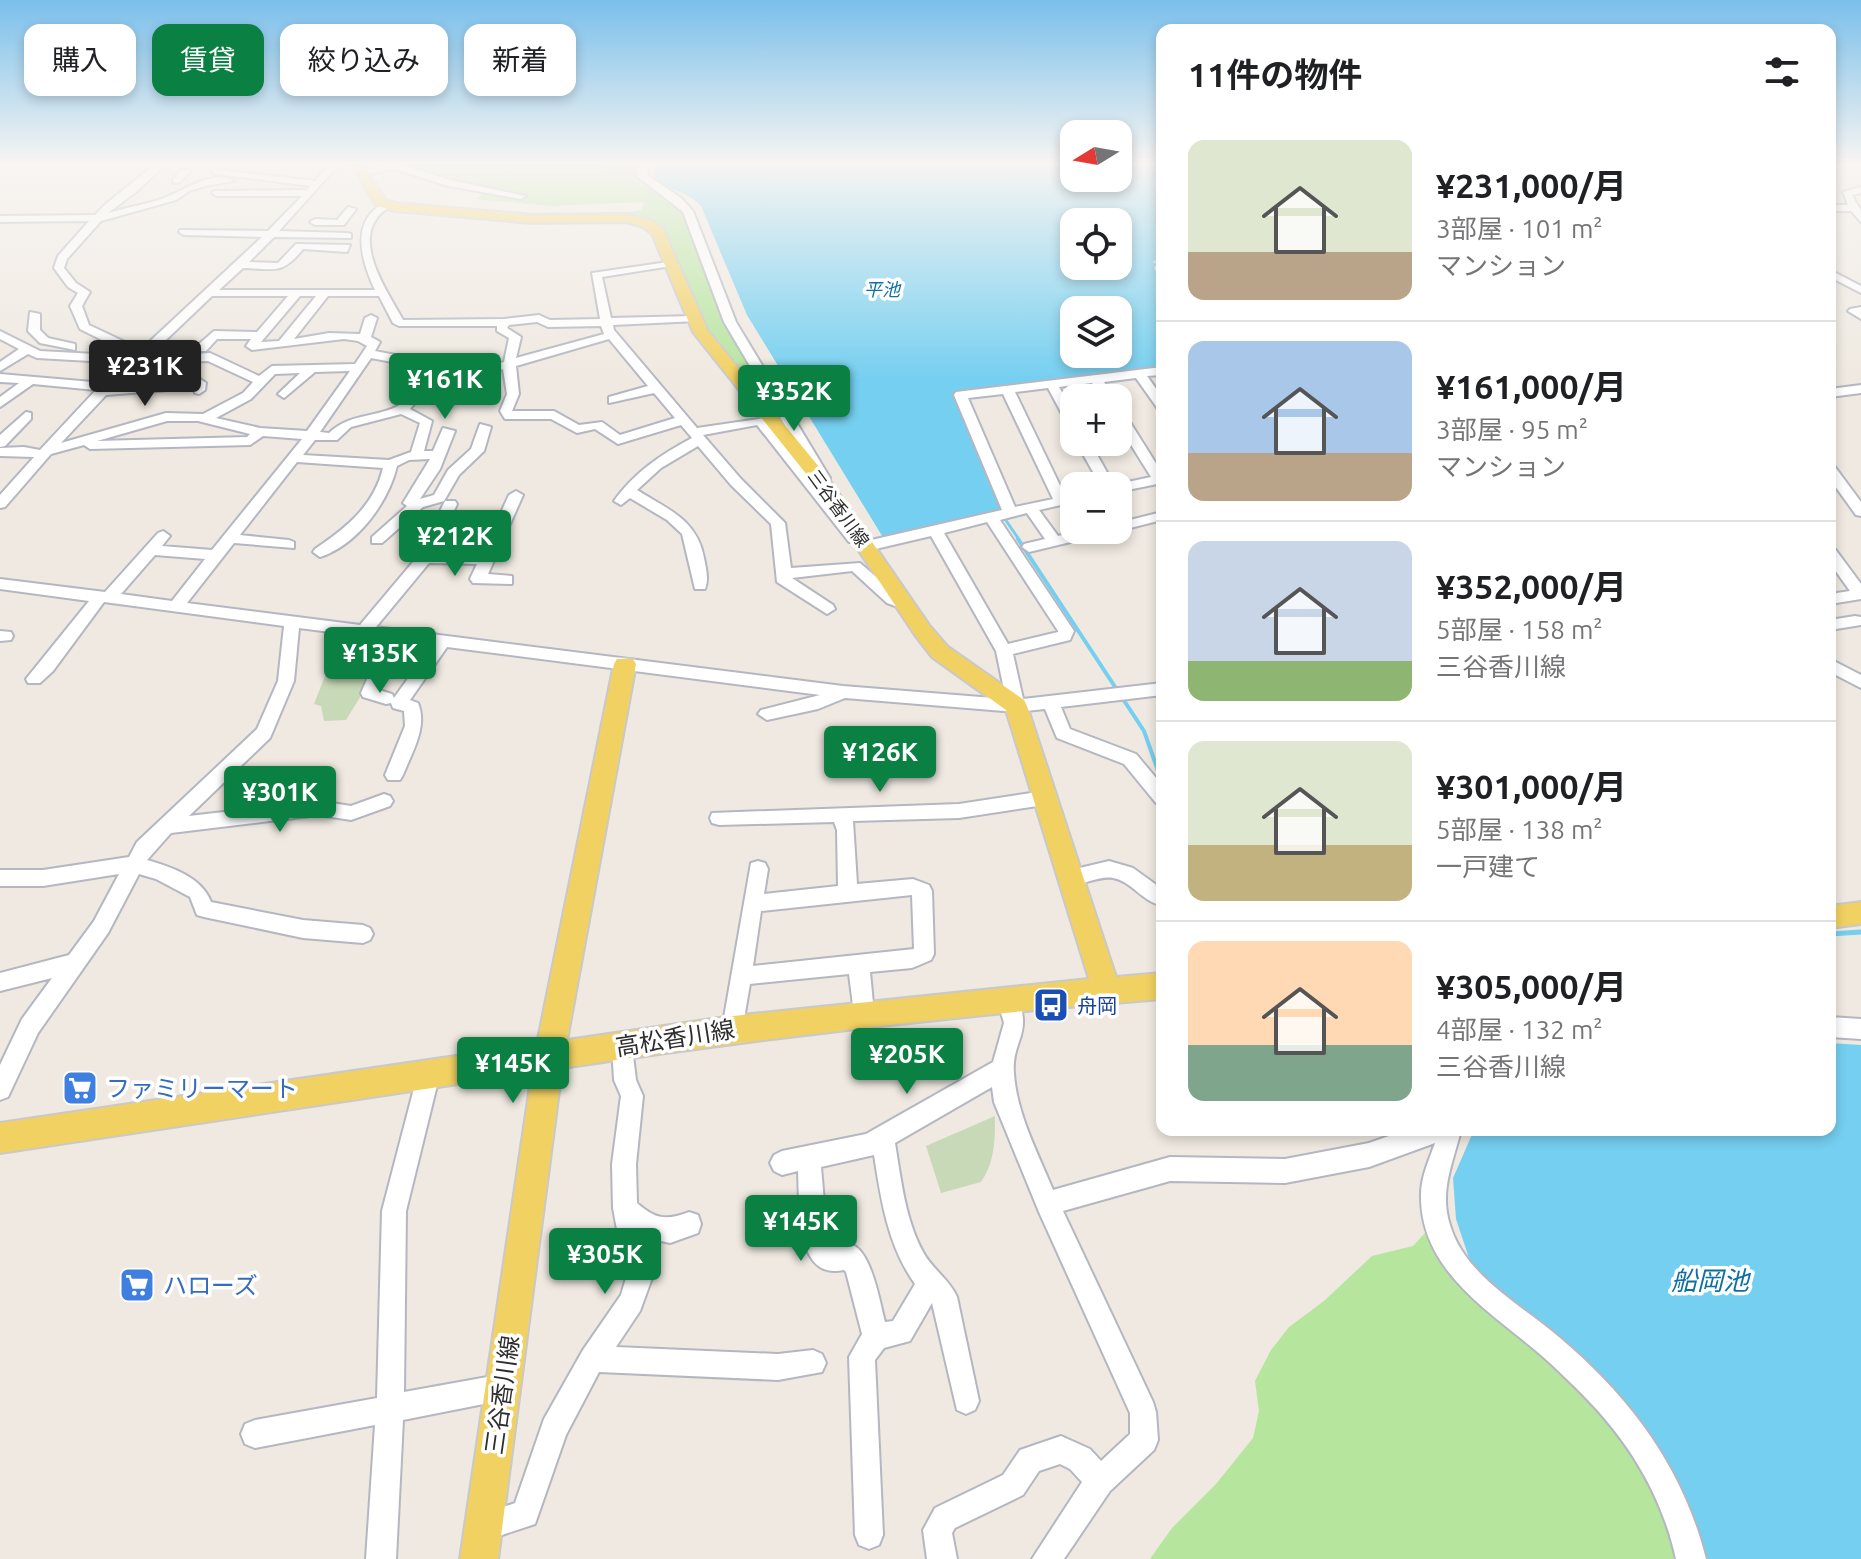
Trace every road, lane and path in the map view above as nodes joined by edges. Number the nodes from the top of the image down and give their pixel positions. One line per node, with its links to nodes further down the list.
1 (84, 235): 31 (street)
2 (270, 235): 10 (street)
3 (324, 235): 7 (street)
4 (366, 235): 20 (street)
5 (659, 235): 9 (main road, 三谷香川線)
6 (697, 235): 81 (street)
7 (347, 236)
8 (343, 250): 11 (street)
9 (671, 263): 25 (main road, 三谷香川線); 27 (street)
10 (240, 265): 11 (street); 18 (street)
11 (265, 265): 14 (street)
12 (1861, 273): 13 (street)
13 (1836, 274)
14 (256, 275)
15 (1836, 277): 17 (street)
16 (247, 284): 21 (street)
17 (1861, 290)
18 (210, 293): 21 (street); 34 (street)
19 (297, 293): 21 (street); 22 (street); 29 (street)
20 (383, 293): 22 (street); 26 (street)
21 (237, 294)
22 (324, 294): 32 (street)
23 (34, 314): 31 (street)
24 (371, 318): 30 (street)
25 (693, 319): 27 (street); 81 (main road, 三谷香川線)
26 (504, 322): 27 (street); 36 (street)
27 (609, 329): 36 (street); 49 (street)
28 (0, 334): 33 (street)
29 (260, 336): 32 (street); 34 (street)
30 (365, 338): 32 (street); 35 (street)
31 (115, 342): 34 (street)
32 (284, 343)
33 (26, 350): 34 (street); 37 (street)
34 (145, 353): 45 (street); 51 (street)
35 (370, 354): 38 (street); 46 (street)
36 (508, 365): 46 (street); 65 (street)
37 (0, 367)
38 (360, 367): 39 (street); 70 (street)
39 (312, 368): 45 (street); 56 (street)
40 (1156, 372): 41 (street)
41 (1139, 374): 43 (street); 57 (street)
42 (0, 378): 44 (street)
43 (1095, 378): 47 (street); 48 (street)
44 (30, 381): 51 (street); 60 (street)
45 (260, 381): 64 (street)
46 (433, 381): 70 (street)
47 (1051, 383): 50 (street); 58 (street)
48 (1099, 384)
49 (656, 388): 59 (street); 65 (street)
50 (1007, 388): 84 (street); 94 (street)
51 (105, 389): 54 (street); 74 (street)
52 (604, 389): 59 (street)
53 (1861, 389): 55 (street)
54 (199, 390)
55 (1836, 390)
56 (284, 394)
57 (1156, 398)
58 (1060, 399)
59 (613, 400): 62 (street)
60 (0, 403)
61 (406, 412): 66 (street)
62 (623, 413)
63 (26, 416): 72 (street)
64 (206, 418): 68 (street); 74 (street)
65 (683, 420): 69 (street)
66 (438, 426): 75 (street); 76 (street)
67 (485, 427): 90 (street)
68 (260, 432): 70 (street); 74 (street)
69 (698, 436): 104 (street); 113 (street); 116 (street)
70 (310, 437): 77 (street)
71 (1132, 438): 80 (street)
72 (0, 443)
73 (0, 452): 74 (street)
74 (44, 455): 88 (street)
75 (440, 455): 76 (street); 90 (street)
76 (416, 456): 78 (street)
77 (294, 458): 78 (street); 100 (street)
78 (391, 464): 87 (street)
79 (1836, 476): 86 (street)
80 (1156, 478)
81 (822, 482): 104 (main road, 三谷香川線)
82 (1156, 483): 83 (street)
83 (1132, 486)
84 (1060, 487)
85 (516, 495): 111 (street)
86 (1855, 497): 93 (street)
87 (379, 500): 90 (street); 108 (street)
88 (1, 502)
89 (1060, 502): 92 (street)
90 (414, 504): 101 (street)
91 (450, 504): 110 (street)
92 (1030, 508): 94 (street); 103 (street)
93 (1861, 512)
94 (1010, 513): 95 (street)
95 (991, 517): 98 (street); 129 (street)
96 (1156, 518): 97 (street)
97 (1132, 524)
98 (935, 530): 104 (street); 129 (street)
99 (163, 536): 107 (street)
100 (229, 538): 105 (street); 109 (street)
101 (377, 540)
102 (1060, 540): 103 (street)
103 (1054, 541): 106 (street)
104 (866, 544): 120 (main road, 三谷香川線)
105 (289, 545)
106 (1029, 547)
107 (151, 550): 109 (street); 118 (street)
108 (320, 552)
109 (216, 555): 121 (street)
110 (425, 558): 111 (street); 126 (street)
111 (485, 559): 114 (street)
112 (1836, 560): 117 (street)
113 (783, 574): 120 (street); 122 (street)
114 (507, 580)
115 (0, 584): 118 (street)
116 (700, 585)
117 (1861, 594): 119 (street)
118 (104, 597): 121 (street); 132 (street)
119 (1836, 598)
120 (906, 605): 138 (main road, 三谷香川線)
121 (176, 606): 123 (street)
122 (827, 609)
123 (292, 621): 126 (street); 146 (street)
124 (1855, 621): 125 (street)
125 (1836, 624)
126 (364, 631): 127 (street)
127 (395, 635): 128 (street); 136 (street)
128 (443, 641): 130 (street); 140 (street)
129 (1004, 651): 138 (street)
130 (625, 664): 135 (street); 170 (main road, 三谷香川線)
131 (1836, 668): 133 (street)
132 (34, 679)
133 (1861, 682)
134 (1156, 690): 137 (street)
135 (843, 692): 138 (street); 139 (street)
136 (386, 698)
137 (1051, 704): 138 (street); 141 (street)
138 (1016, 706): 142 (main road)
139 (767, 714)
140 (394, 775)
141 (1156, 791)
142 (1044, 798): 144 (street); 150 (main road)
143 (384, 801): 146 (street)
144 (842, 817): 145 (street); 151 (street)
145 (719, 818)
146 (167, 826): 147 (street)
147 (133, 864): 149 (street); 156 (street); 157 (street)
148 (758, 869): 153 (street)
149 (0, 878)
150 (1070, 878): 152 (street); 162 (main road)
151 (848, 893): 153 (street); 158 (street)
152 (1156, 895)
153 (754, 903): 159 (street)
154 (1861, 913): 155 (main road)
155 (1836, 916)
156 (363, 934)
157 (78, 962): 160 (street); 169 (street)
158 (859, 965): 159 (street); 164 (street)
159 (742, 976): 166 (street)
160 (0, 982)
161 (1156, 986): 162 (main road, 高松香川線)
162 (1106, 989): 163 (main road, 高松香川線)
163 (1008, 998): 164 (main road, 高松香川線); 171 (street)
164 (863, 1014): 166 (main road, 高松香川線)
165 (1836, 1027): 167 (street)
166 (733, 1029): 168 (main road, 高松香川線)
167 (1861, 1029)
168 (623, 1046): 170 (main road, 高松香川線); 181 (street)
169 (9, 1054): 173 (street)
170 (549, 1055): 172 (main road, 高松香川線); 187 (main road, 三谷香川線)
171 (1002, 1069): 176 (street); 180 (street)
172 (429, 1073): 177 (main road, 高松香川線); 189 (street)
173 (0, 1089)
174 (1421, 1136): 180 (street)
175 (1448, 1136): 198 (street)
176 (882, 1137): 178 (street); 183 (street)
177 (0, 1138)
178 (809, 1158): 179 (street); 184 (street)
179 (782, 1163)
180 (1047, 1204): 191 (street)
181 (625, 1208): 182 (street); 185 (street)
182 (689, 1224)
183 (928, 1285): 184 (street); 188 (street)
184 (876, 1337): 193 (street)
185 (592, 1359): 186 (street); 192 (street)
186 (813, 1363)
187 (504, 1387): 189 (street); 192 (main road, 三谷香川線)
188 (966, 1401)
189 (390, 1408): 190 (street); 194 (street)
190 (255, 1434)
191 (1100, 1481): 196 (street); 197 (street)
192 (484, 1527): 195 (main road, 三谷香川線)
193 (869, 1535)
194 (381, 1559)
195 (479, 1559)
196 (942, 1559)
197 (1047, 1559)
198 (1691, 1559)

